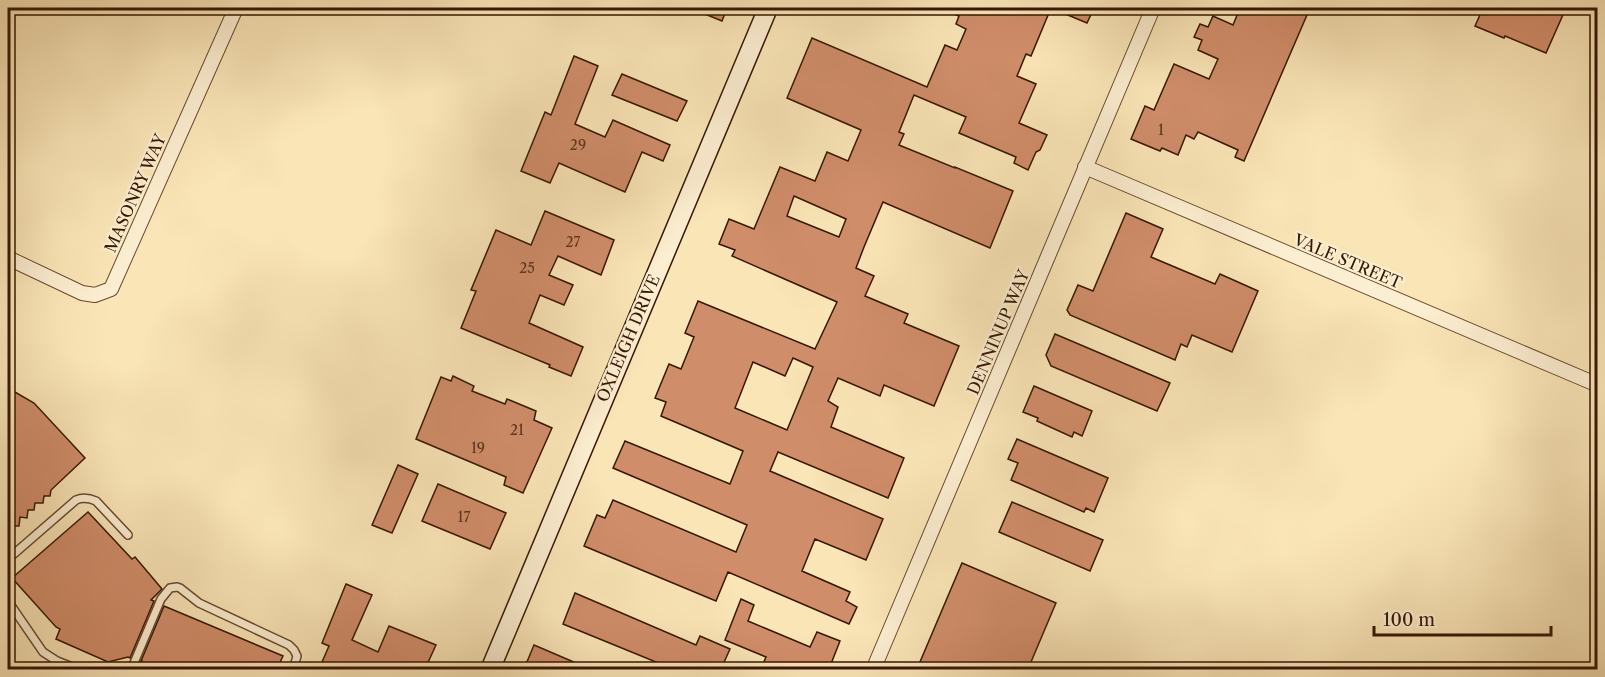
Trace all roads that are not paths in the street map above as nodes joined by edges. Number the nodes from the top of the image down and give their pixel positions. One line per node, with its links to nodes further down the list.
1 (236, 8): 5 (street, MASONRY WAY)
2 (768, 8): 13 (street, OXLEIGH DRIVE)
3 (1153, 8): 4 (street, DENNINUP WAY)
4 (1085, 167): 6 (street, VALE STREET); 14 (street, DENNINUP WAY)
5 (8, 258)
6 (1598, 385)
7 (128, 535): 8 (lane)
8 (8, 560)
9 (8, 601): 10 (lane)
10 (80, 669)
11 (131, 669): 12 (lane)
12 (293, 669)
13 (490, 669)
14 (873, 669)

